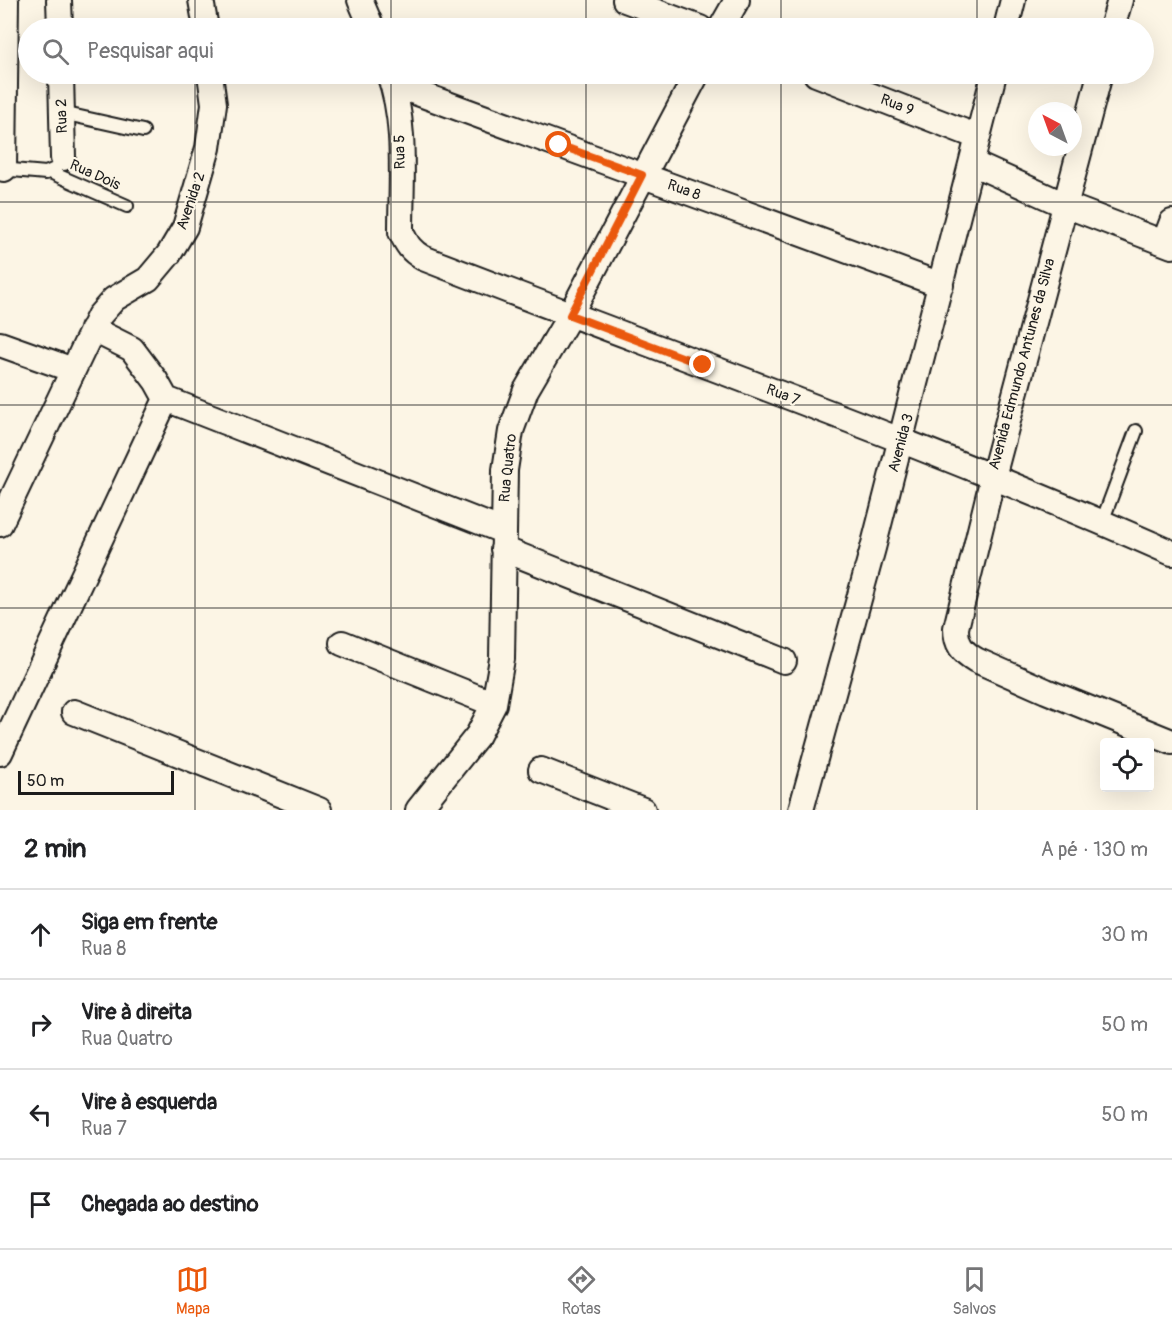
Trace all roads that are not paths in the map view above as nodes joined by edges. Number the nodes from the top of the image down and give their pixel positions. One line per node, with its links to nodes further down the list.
1 (6, 0): 29 (street)
2 (59, 0): 9 (street)
3 (201, 0): 10 (street)
4 (360, 0): 11 (street)
5 (625, 0): 12 (street)
6 (737, 0): 13 (street)
7 (1013, 0): 14 (street)
8 (1120, 0): 15 (street)
9 (60, 18)
10 (204, 18)
11 (368, 18)
12 (673, 18)
13 (727, 18)
14 (1008, 18)
15 (1115, 18)
16 (61, 84): 24 (street, Rua 2)
17 (211, 84): 37 (street, Avenida 2)
18 (392, 84): 33 (street, Rua 5)
19 (404, 84): 30 (street, Rua 8)
20 (692, 84): 30 (street, Rua Quatro)
21 (842, 84): 26 (street, Rua 9)
22 (991, 84): 26 (street, Avenida 3)
23 (1097, 84): 31 (street, Avenida Edmundo Antunes da Silva)
24 (62, 113): 25 (lane); 28 (street, Rua 2)
25 (143, 131)
26 (978, 137): 27 (street, Avenida 3)
27 (972, 163): 31 (street); 35 (street, Avenida 3)
28 (57, 165): 29 (lane); 32 (lane, Rua Dois)
29 (2, 169)
30 (642, 175): 35 (street, Rua 8); 36 (street, Rua Quatro)
31 (1065, 205): 34 (street); 43 (street, Avenida Edmundo Antunes da Silva)
32 (127, 206)
33 (401, 232): 36 (street, Rua 7)
34 (1169, 237)
35 (941, 285): 42 (street, Avenida 3)
36 (570, 315): 42 (street, Rua 7); 46 (street, Rua Quatro)
37 (92, 329): 39 (street, Avenida 2); 40 (street)
38 (0, 344): 39 (street)
39 (73, 370): 45 (street, Avenida 2)
40 (166, 399): 46 (street); 53 (street)
41 (1136, 431): 44 (lane)
42 (902, 440): 43 (street, Rua 7); 58 (street, Avenida 3)
43 (993, 477): 44 (street, Rua 7); 52 (street, Avenida Edmundo Antunes da Silva)
44 (1102, 522): 47 (street, Rua 7)
45 (0, 524)
46 (503, 540): 49 (street); 50 (street, Rua Quatro)
47 (1172, 553)
48 (342, 644): 50 (street)
49 (784, 661)
50 (494, 704): 56 (street, Rua Quatro)
51 (74, 712): 55 (street)
52 (1172, 742)
53 (0, 753)
54 (541, 770): 57 (street)
55 (319, 810)
56 (418, 810)
57 (643, 810)
58 (801, 810)

